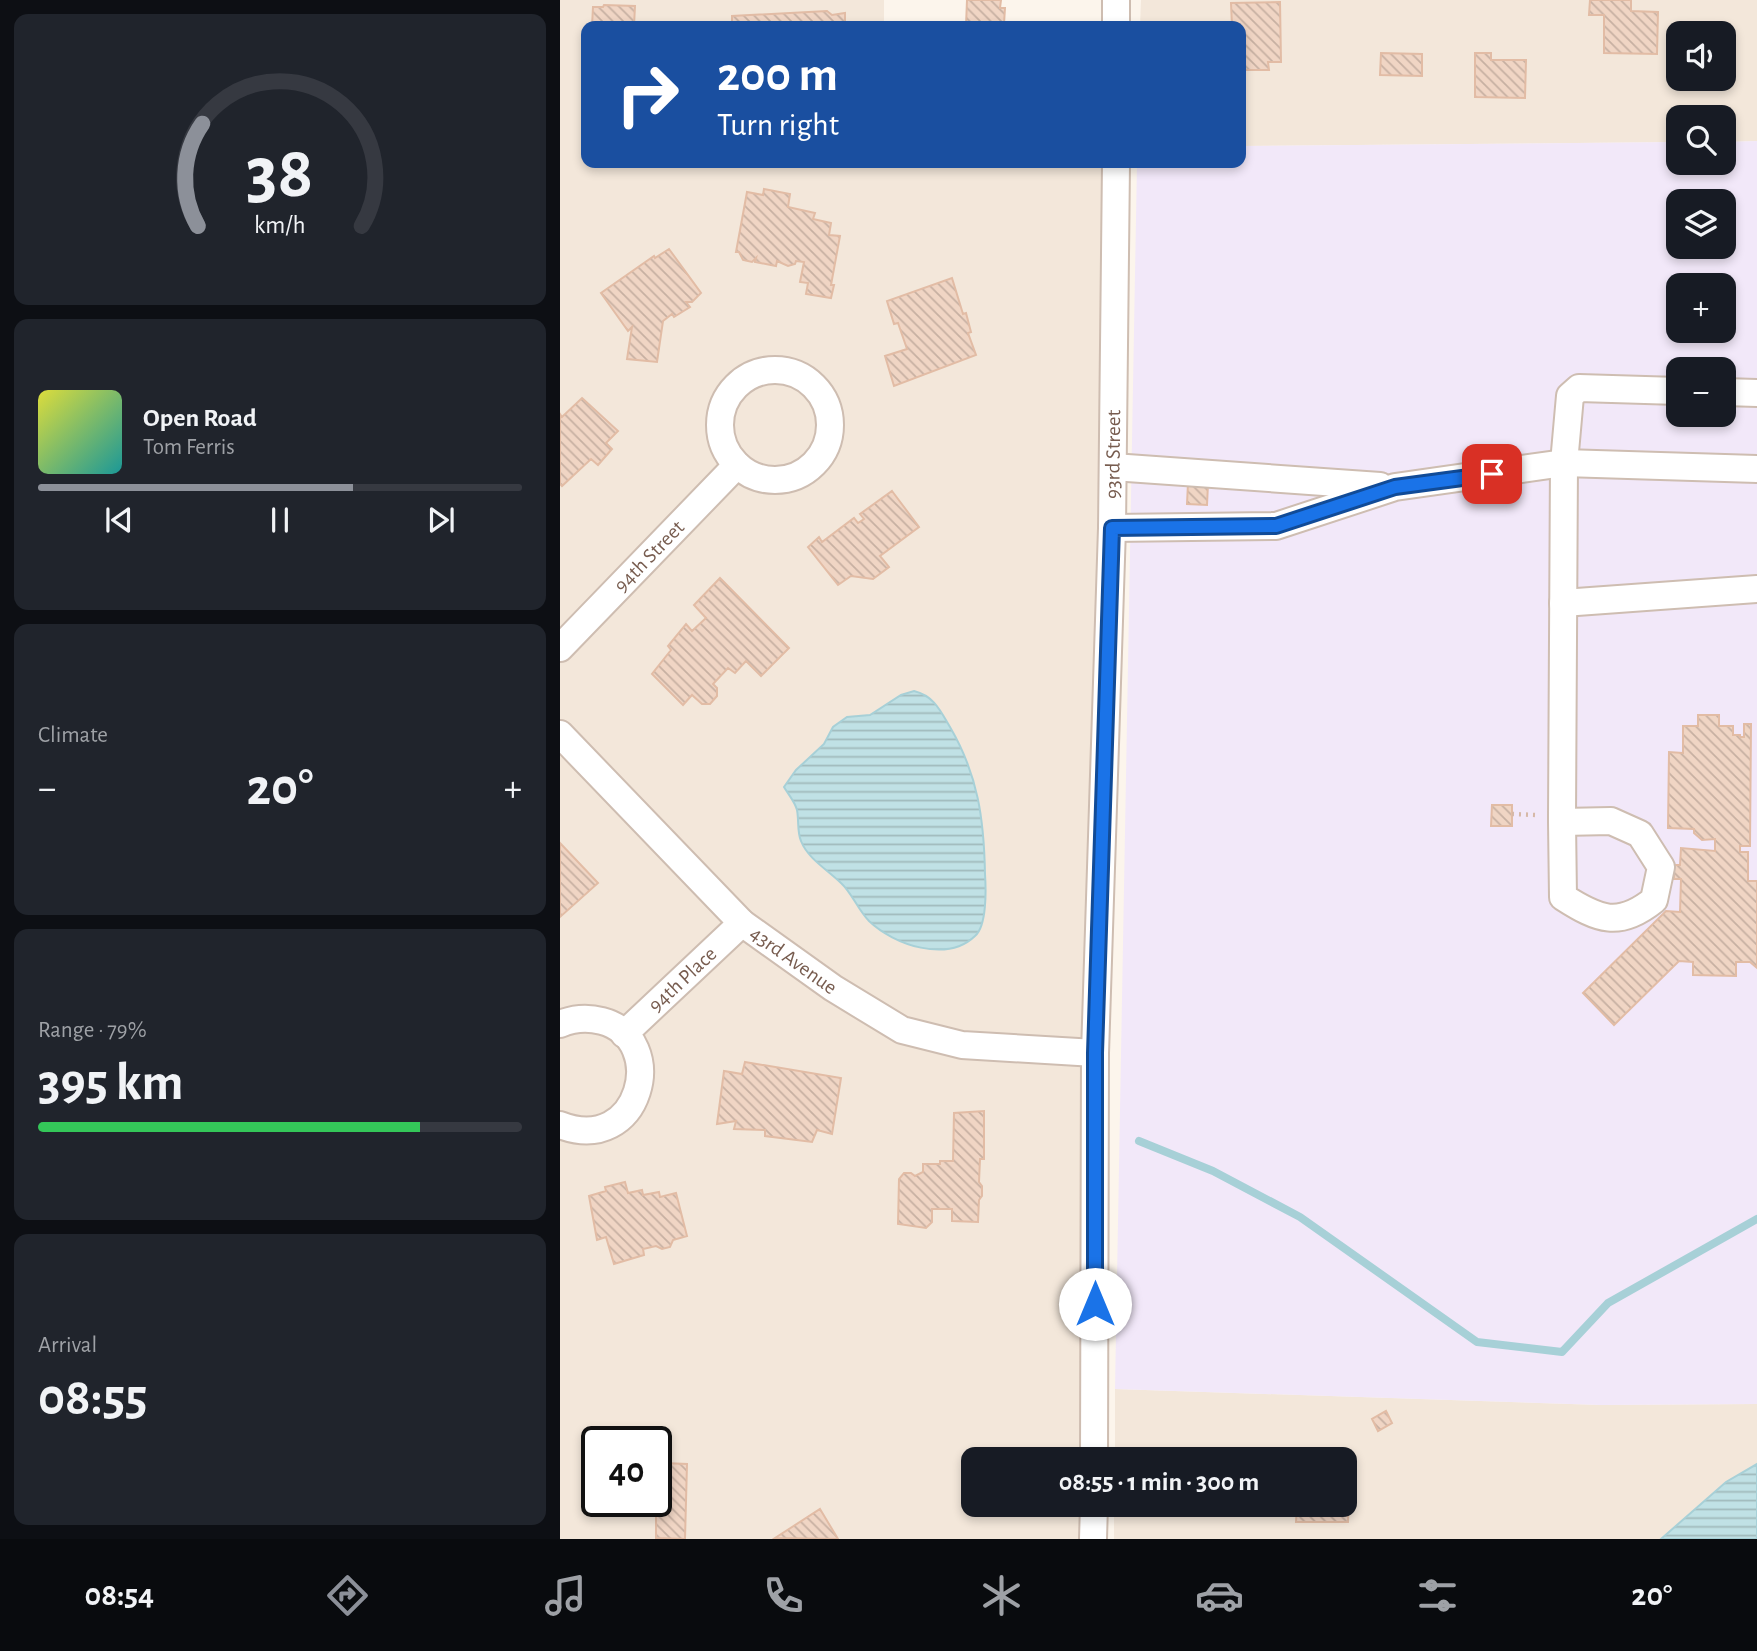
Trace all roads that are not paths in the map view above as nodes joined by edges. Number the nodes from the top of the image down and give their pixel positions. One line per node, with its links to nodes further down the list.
1 (1116, 0): 2 (street)
2 (1116, 21)
3 (1115, 168): 9 (street, 93rd Street)
4 (1666, 391): 7 (street)
5 (1736, 392): 6 (street)
6 (1757, 393)
7 (1564, 463): 10 (street); 11 (street); 14 (street)
8 (737, 465): 8 (street); 15 (street, 94th Street)
9 (1113, 467): 11 (street); 12 (street, 93rd Street)
10 (1757, 468)
11 (1395, 487): 12 (street)
12 (1112, 528): 21 (street, 93rd Street)
13 (1757, 589): 14 (street)
14 (1563, 603): 17 (street)
15 (560, 648)
16 (560, 734): 18 (street, 43rd Avenue)
17 (1562, 822): 17 (street)
18 (742, 923): 20 (street, 94th Place); 21 (street, 43rd Avenue)
19 (560, 1024): 20 (street)
20 (624, 1034): 22 (street)
21 (1095, 1053): 23 (street, 93rd Street)
22 (560, 1125)
23 (1094, 1447)
24 (1094, 1517): 25 (street)
25 (1093, 1539)

